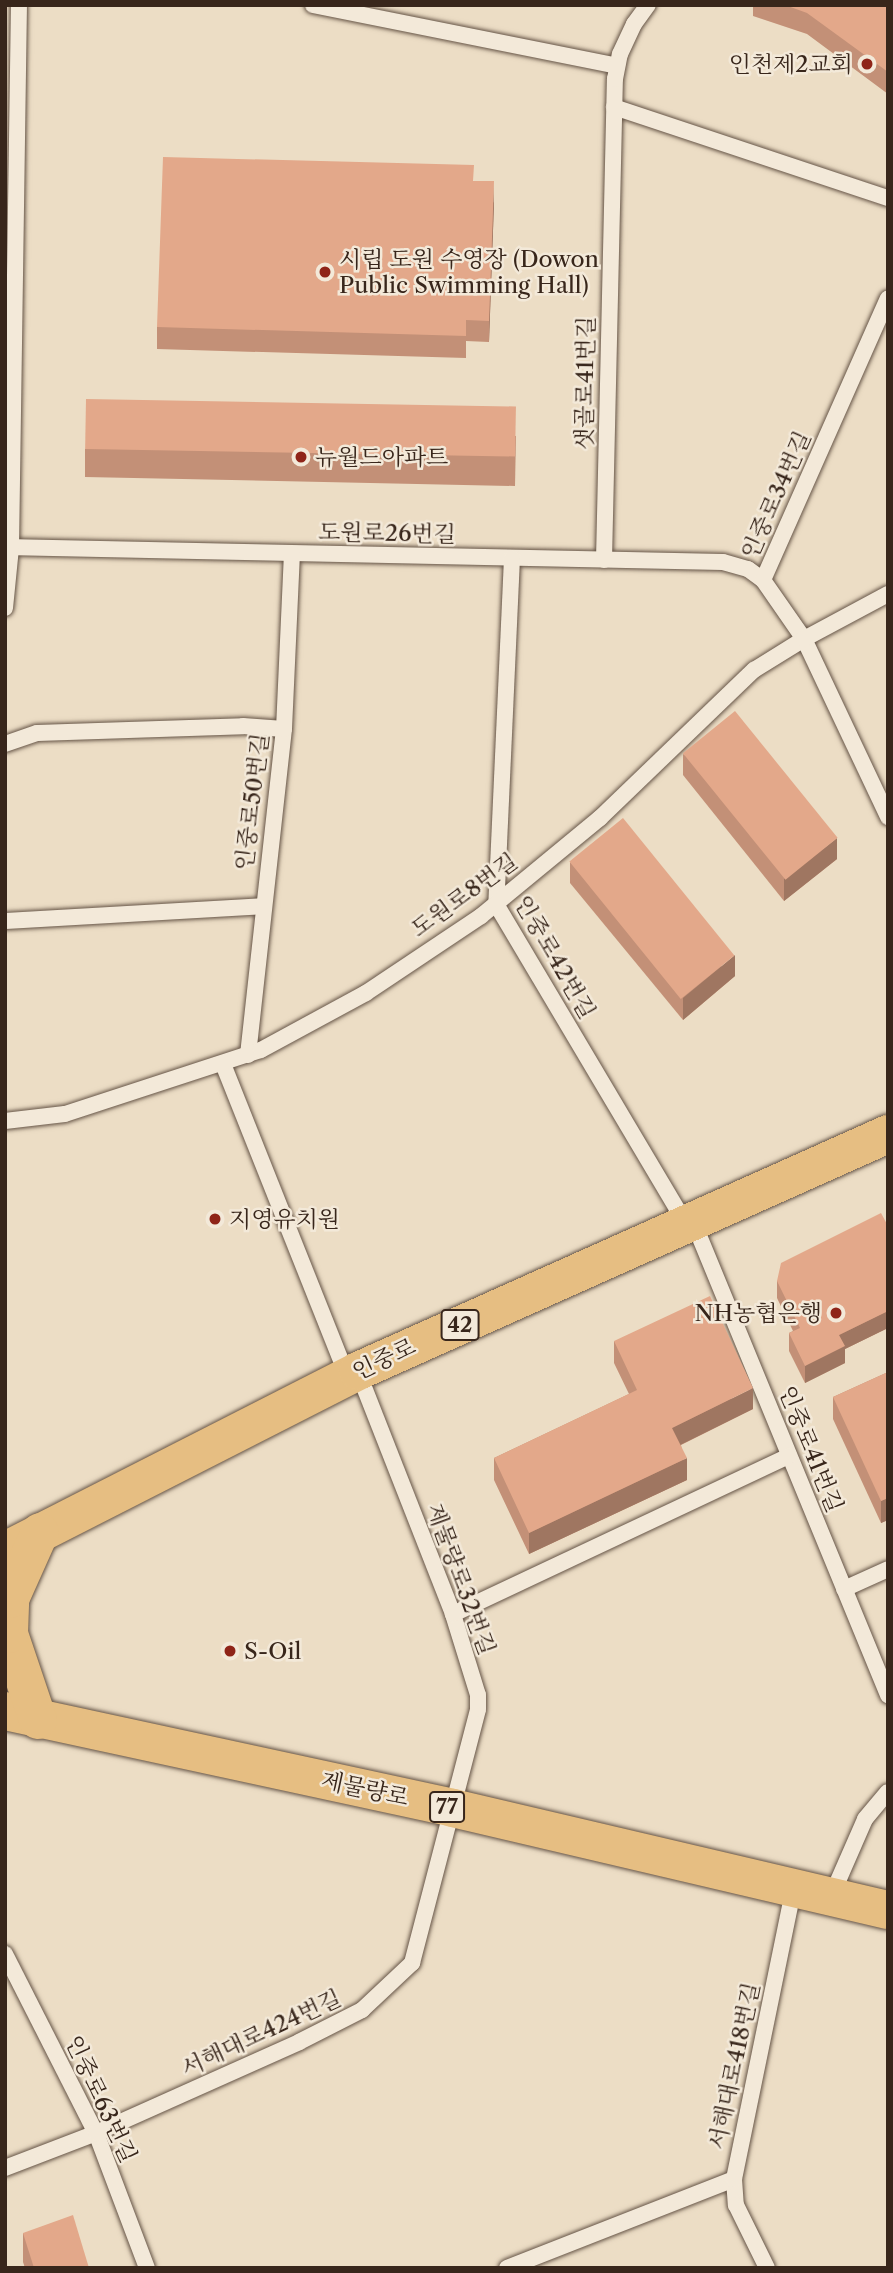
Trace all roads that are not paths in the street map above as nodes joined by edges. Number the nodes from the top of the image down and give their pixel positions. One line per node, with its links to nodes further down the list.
1 (19, 5): 7 (lane)
2 (313, 5): 4 (lane)
3 (648, 5): 4 (lane, 샛골로41번길)
4 (617, 66): 5 (lane, 샛골로41번길)
5 (614, 107): 6 (lane); 12 (lane, 샛골로41번길)
6 (888, 198)
7 (10, 235): 9 (lane)
8 (888, 298): 13 (lane, 인중로34번길)
9 (8, 548): 10 (lane, 도원로26번길); 15 (lane)
10 (292, 554): 11 (lane, 도원로26번길); 17 (lane, 인중로50번길)
11 (512, 558): 12 (lane, 도원로26번길); 20 (lane, 인중로42번길)
12 (604, 560): 13 (lane, 도원로26번길)
13 (763, 580): 16 (lane, 인중로34번길)
14 (888, 594): 16 (lane, 도원로8번길)
15 (5, 608)
16 (803, 639): 19 (lane, 인중로34번길); 20 (lane, 도원로8번길)
17 (284, 729): 18 (lane); 21 (lane, 인중로50번길)
18 (5, 744)
19 (888, 817)
20 (496, 904): 23 (lane, 도원로8번길); 27 (lane, 인중로42번길)
21 (263, 906): 22 (lane); 23 (lane, 인중로50번길)
22 (5, 921)
23 (248, 1055): 24 (lane, 도원로8번길)
24 (223, 1064): 25 (lane, 도원로8번길); 28 (lane)
25 (5, 1121)
26 (888, 1134): 27 (main road, 인중로 / 42)
27 (689, 1221): 28 (main road, 인중로 / 42); 29 (lane, 인중로41번길)
28 (353, 1373): 30 (main road, 인중로 / 42); 34 (lane, 제물량로32번길)
29 (789, 1456): 33 (lane, 인중로41번길); 34 (lane)
30 (23, 1533): 31 (main road, 인중로 / 42); 36 (main road)
31 (5, 1551)
32 (888, 1569): 33 (lane)
33 (844, 1589): 35 (lane, 인중로41번길)
34 (453, 1614): 38 (lane, 제물량로32번길)
35 (888, 1695)
36 (22, 1715): 38 (main road, 제물량로 / 77)
37 (888, 1792): 40 (lane)
38 (453, 1808): 39 (main road, 제물량로 / 77); 43 (lane, 서해대로424번길)
39 (794, 1887): 40 (main road, 제물량로 / 77); 45 (lane, 서해대로418번길)
40 (831, 1897): 41 (main road, 제물량로 / 77)
41 (888, 1910)
42 (5, 1954): 43 (lane, 인중로63번길)
43 (96, 2133): 44 (lane, 서해대로424번길); 46 (lane, 인중로63번길)
44 (5, 2168)
45 (734, 2179): 47 (lane, 서해대로418번길); 48 (lane)
46 (146, 2268)
47 (507, 2268)
48 (767, 2268)

